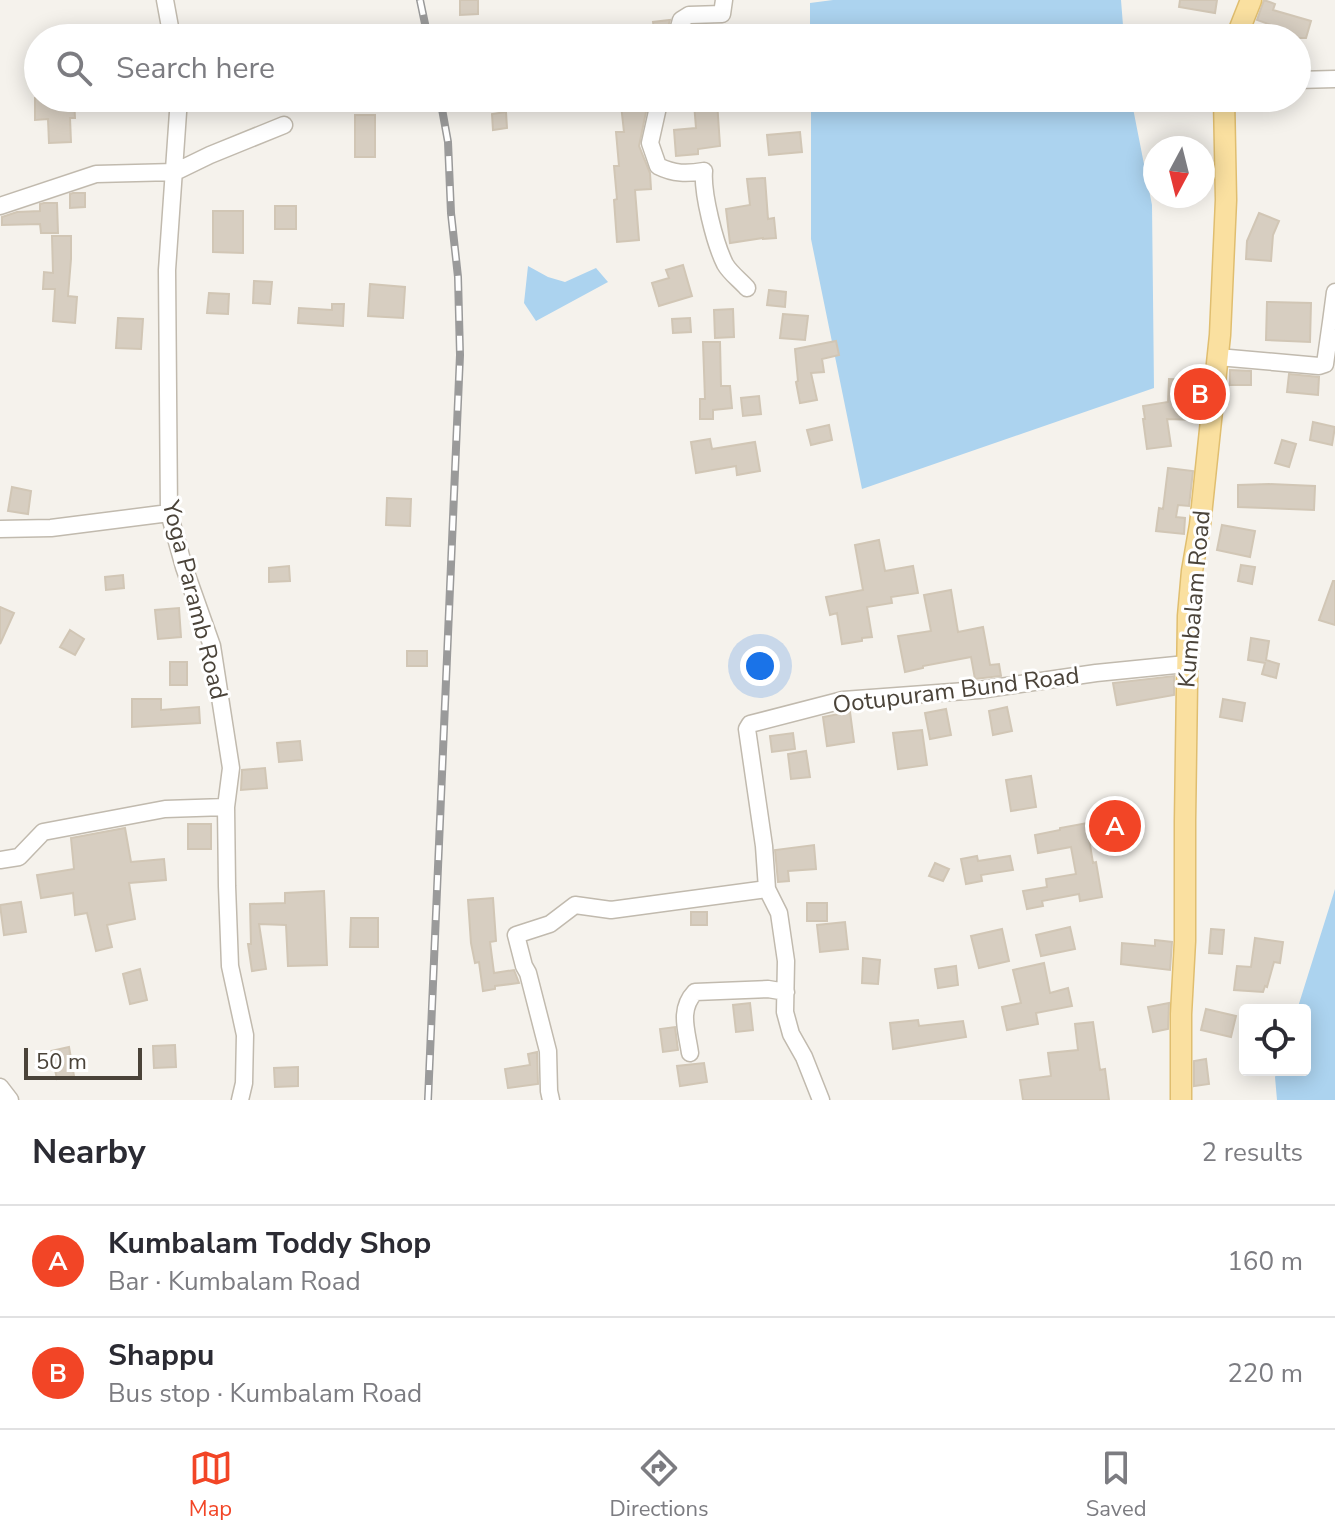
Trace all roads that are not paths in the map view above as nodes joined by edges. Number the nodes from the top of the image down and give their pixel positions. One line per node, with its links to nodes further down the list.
1 (165, 0): 4 (street)
2 (724, 0): 5 (street)
3 (1251, 0): 6 (main road)
4 (169, 24)
5 (680, 24)
6 (1242, 24)
7 (1335, 79): 8 (street)
8 (1311, 80)
9 (178, 112): 13 (street, Yoga Paramb Road)
10 (657, 112): 15 (street)
11 (1224, 112): 18 (main road, Kumbalam Road)
12 (284, 125): 13 (street)
13 (175, 172): 14 (street); 19 (street, Yoga Paramb Road)
14 (0, 206)
15 (747, 288)
16 (1335, 292): 17 (street)
17 (1333, 320): 18 (street)
18 (1218, 357): 21 (main road, Kumbalam Road)
19 (169, 513): 20 (street); 22 (street, Yoga Paramb Road)
20 (0, 529)
21 (1186, 664): 24 (street, Ootupuram Bund Road); 32 (main road, Kumbalam Road)
22 (226, 807): 23 (street); 29 (street, Yoga Paramb Road)
23 (0, 860)
24 (767, 889): 25 (street); 30 (street)
25 (786, 992): 26 (street); 31 (street)
26 (690, 1053)
27 (0, 1087): 28 (street)
28 (10, 1100)
29 (240, 1100)
30 (551, 1100)
31 (821, 1100)
32 (1181, 1100)

